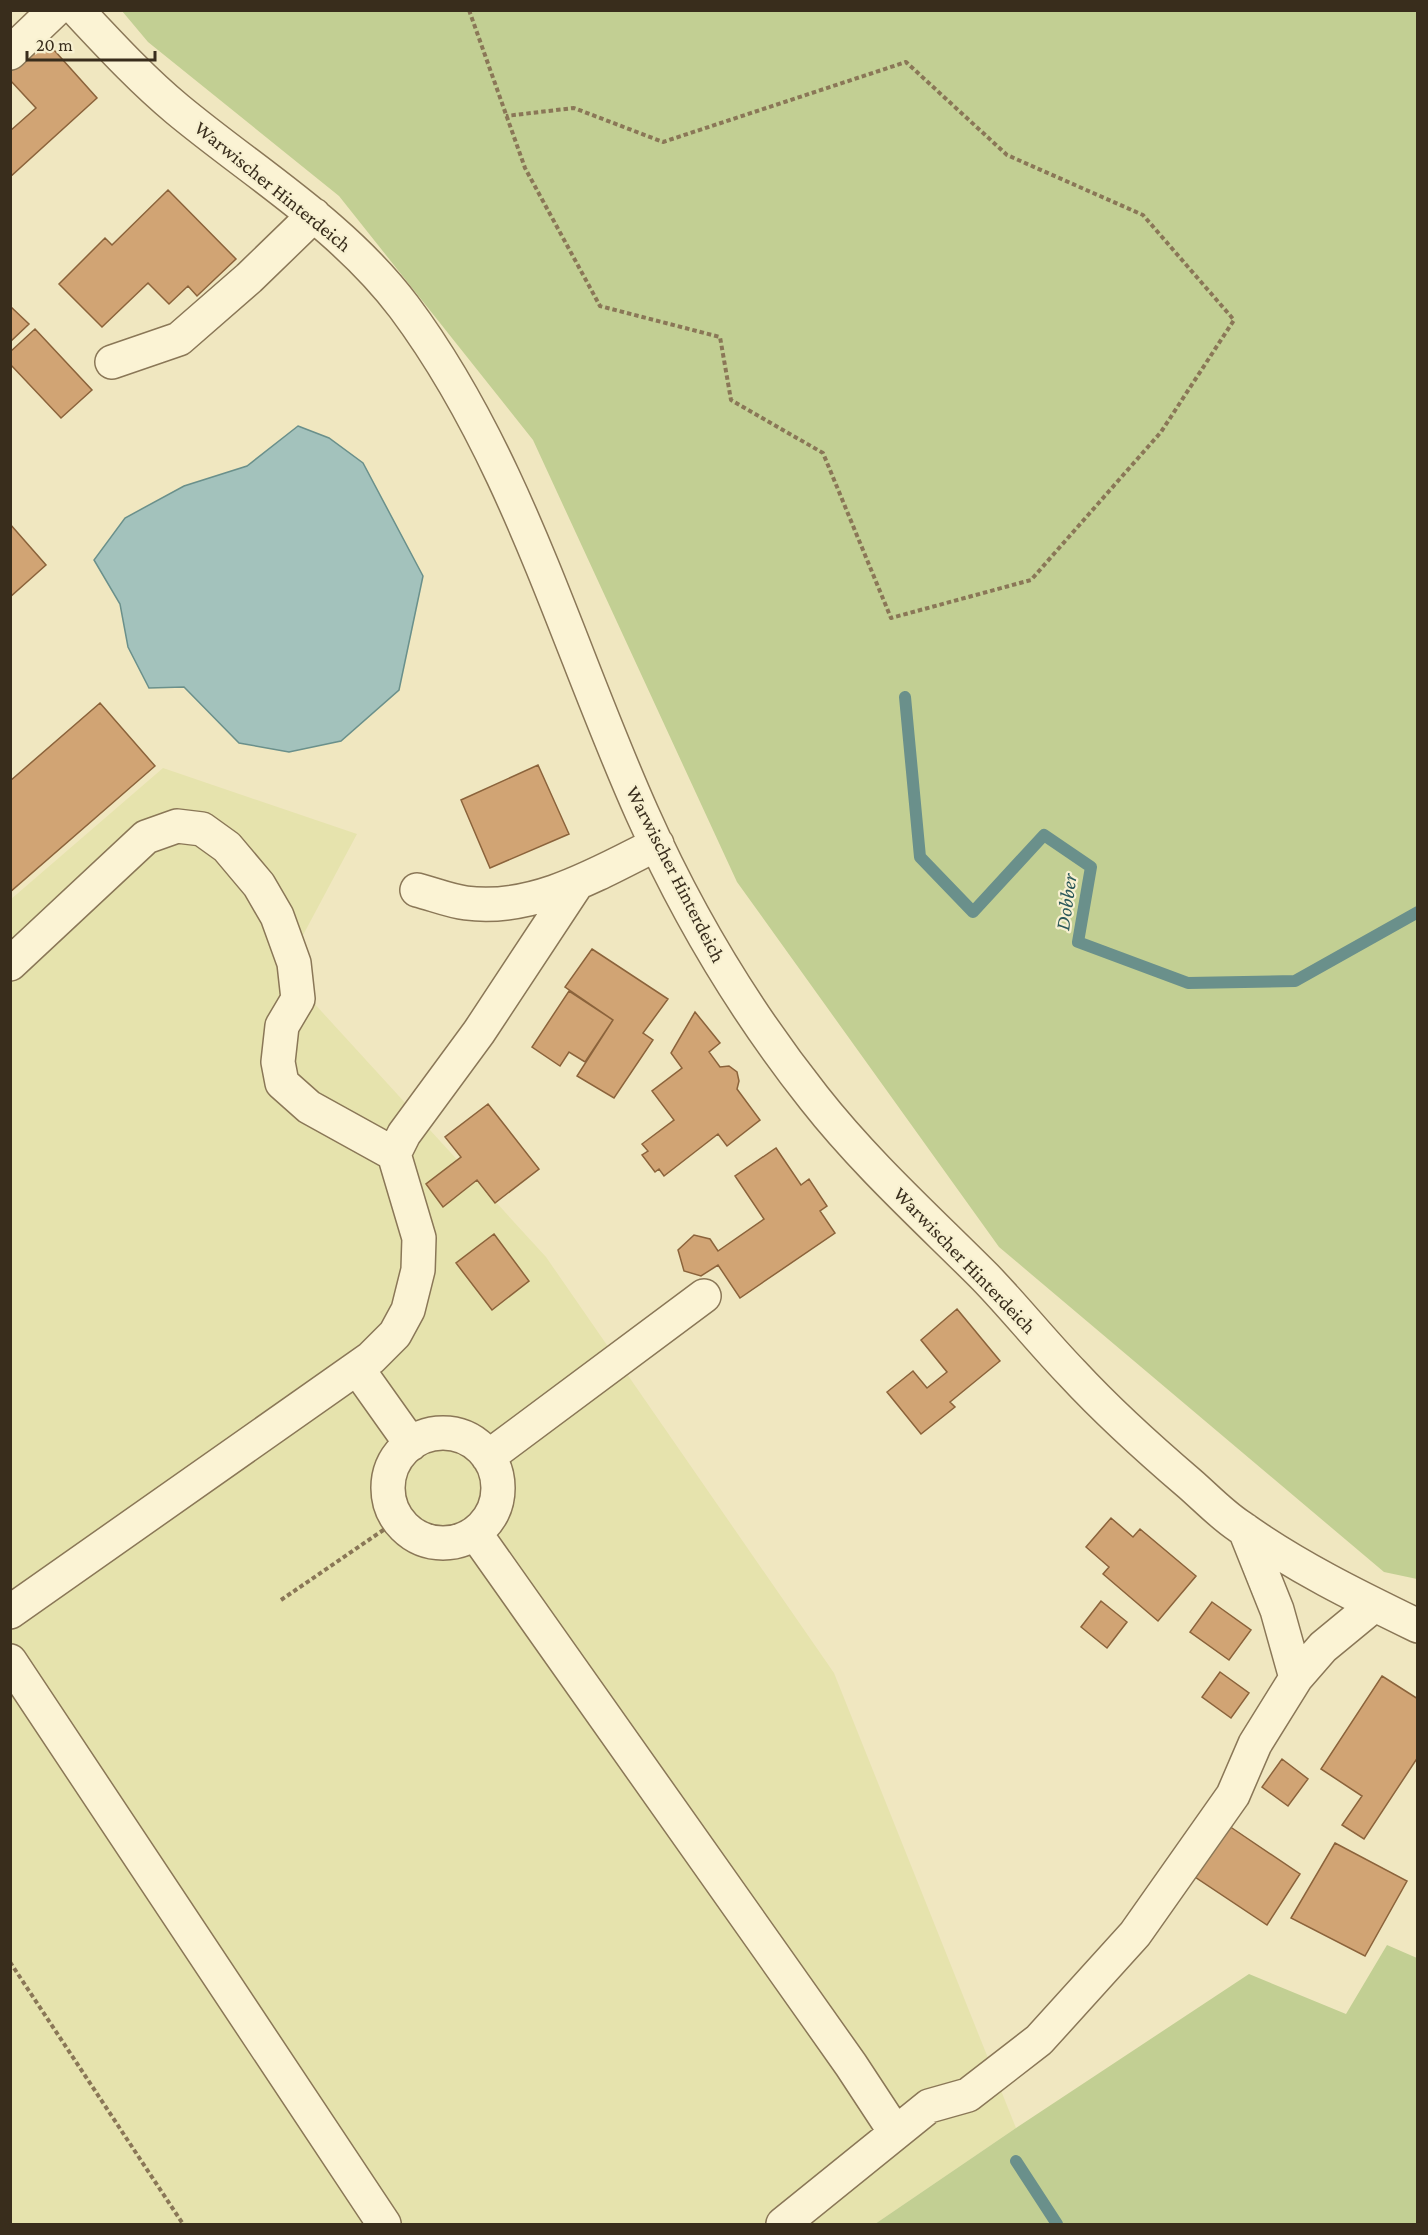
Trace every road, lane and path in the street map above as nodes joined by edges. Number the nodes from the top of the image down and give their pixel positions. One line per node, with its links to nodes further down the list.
1 (55, 10): 4 (street)
2 (77, 10): 6 (street, Warwischer Hinterdeich)
3 (469, 10): 5 (path)
4 (10, 53)
5 (506, 116): 5 (path)
6 (314, 215): 7 (street); 8 (street, Warwischer Hinterdeich)
7 (112, 362)
8 (657, 844): 9 (street); 18 (street, Warwischer Hinterdeich)
9 (576, 885): 10 (street); 12 (street)
10 (417, 890)
11 (10, 963): 12 (street)
12 (394, 1154): 14 (street)
13 (704, 1296): 16 (street)
14 (357, 1368): 15 (street); 22 (street)
15 (411, 1444): 16 (street); 17 (street)
16 (488, 1457): 19 (street)
17 (398, 1520): 19 (street); 20 (path)
18 (1245, 1530): 21 (street, Warwischer Hinterdeich); 25 (street)
19 (476, 1533): 27 (street)
20 (281, 1600)
21 (1374, 1605): 23 (street, Warwischer Hinterdeich); 25 (street)
22 (10, 1612)
23 (1418, 1626)
24 (10, 1661): 29 (street)
25 (1296, 1678): 27 (street)
26 (10, 1962): 28 (path)
27 (895, 2132): 30 (street)
28 (183, 2224)
29 (384, 2224)
30 (783, 2224)

